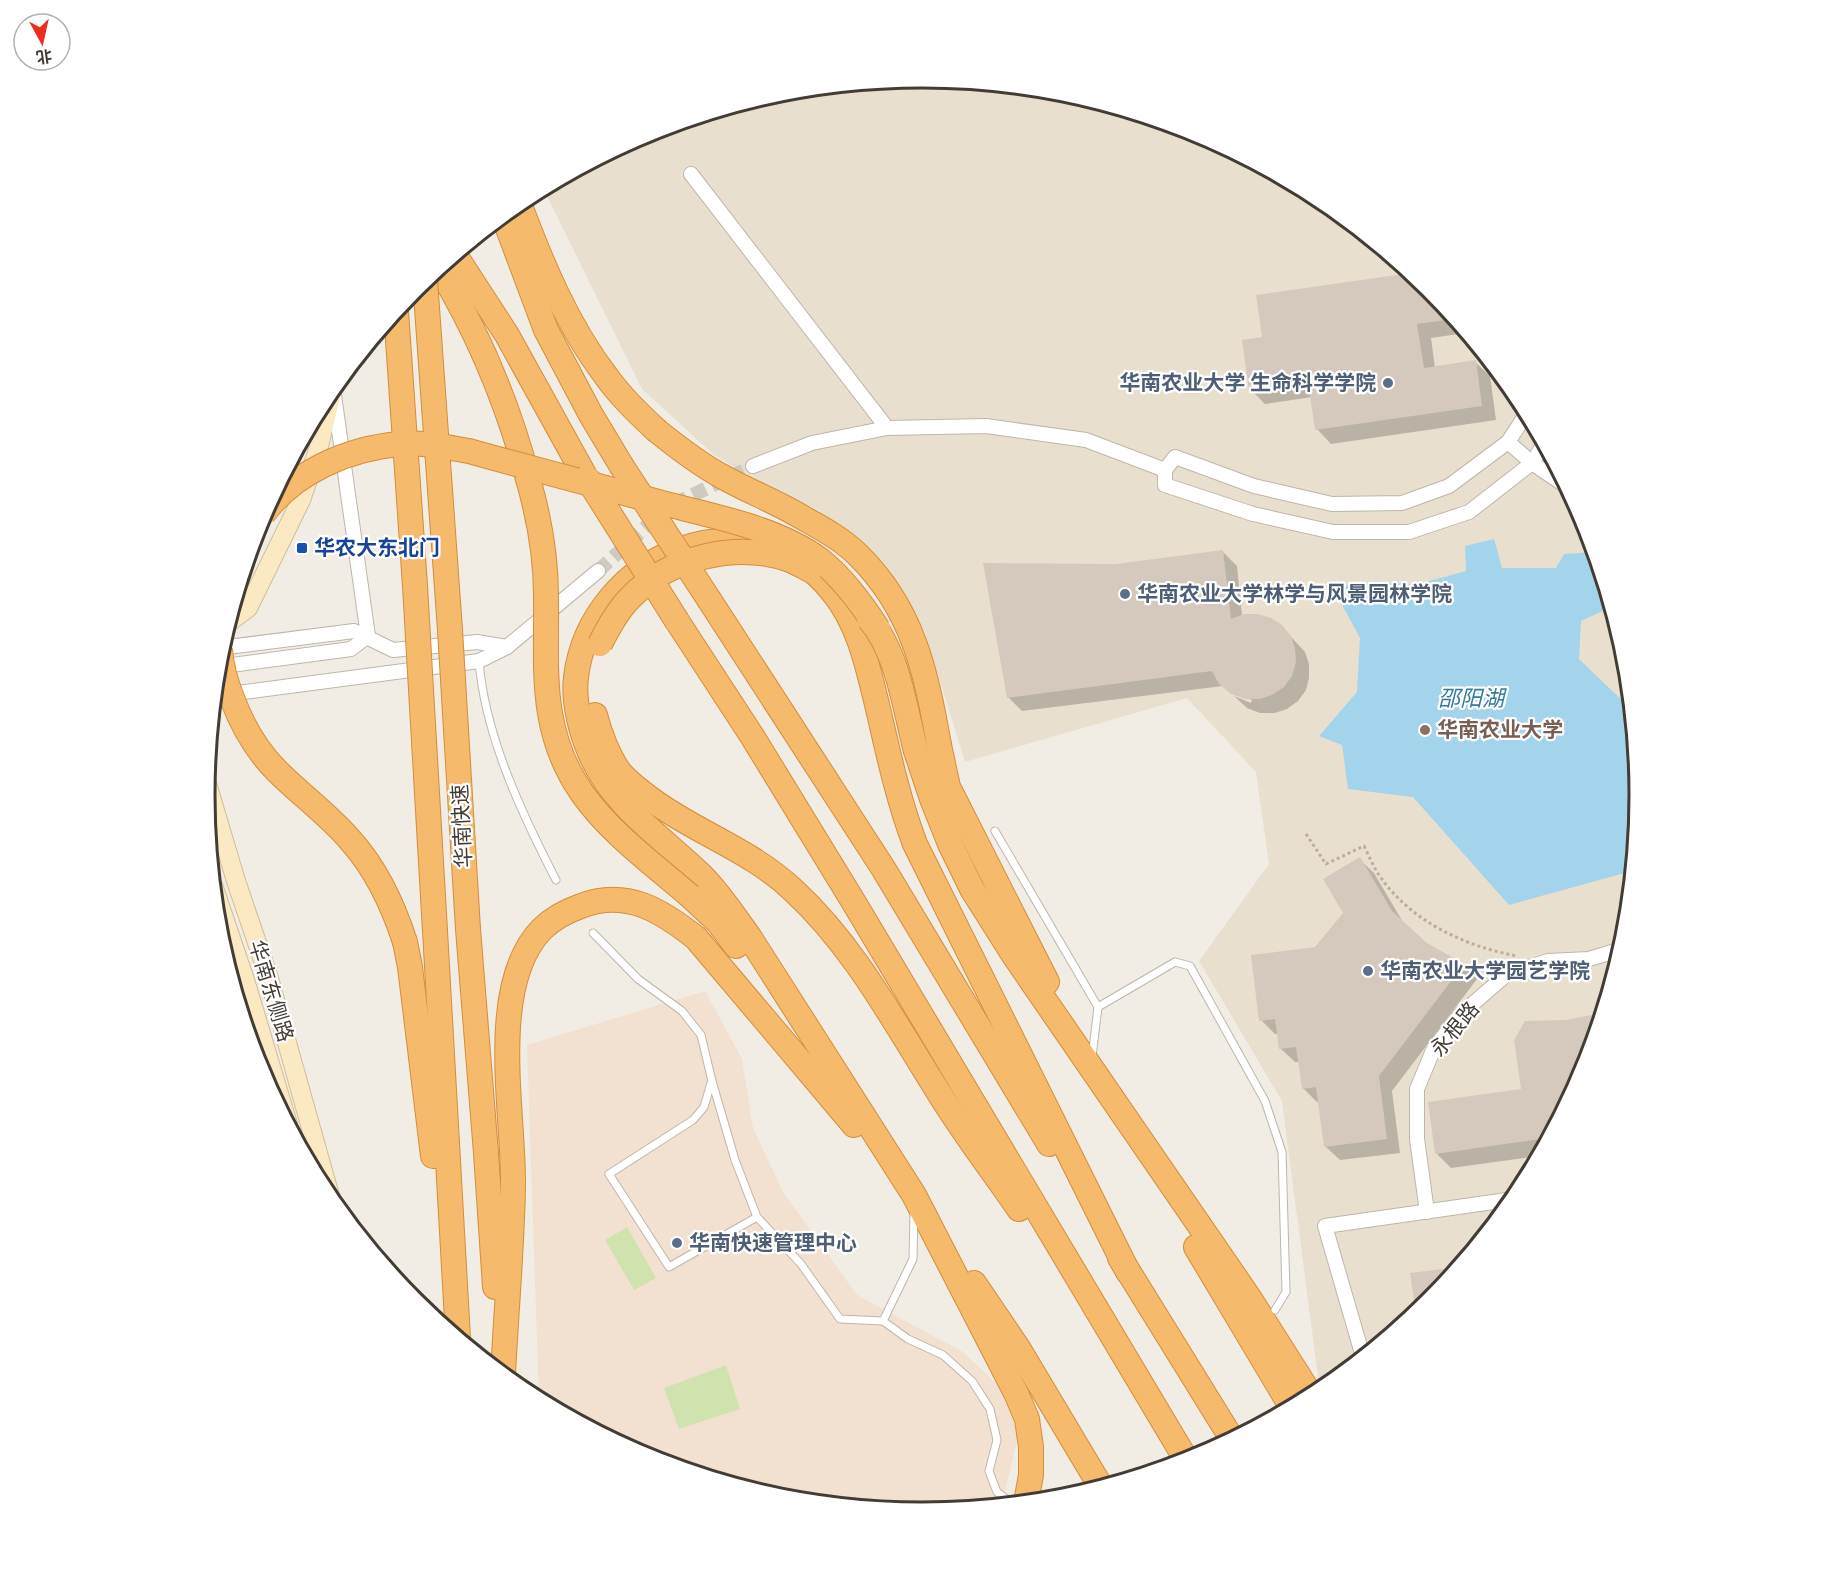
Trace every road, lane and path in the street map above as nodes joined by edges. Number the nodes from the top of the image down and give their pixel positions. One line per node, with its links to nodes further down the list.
1 (690, 174): 11 (street)
2 (523, 212): 29 (highway, bridge)
3 (507, 224): 47 (highway, bridge)
4 (459, 262): 56 (highway, bridge)
5 (443, 276): 43 (highway, bridge)
6 (426, 292): 53 (highway, 华南快速, bridge)
7 (397, 322): 51 (highway, 华南快速, bridge)
8 (335, 402): 22 (street)
9 (327, 415): 20 (street)
10 (1521, 422): 12 (street)
11 (888, 428): 15 (street); 16 (street)
12 (1508, 442): 14 (street); 16 (street)
13 (1539, 452): 14 (street)
14 (1532, 463): 16 (street); 17 (street)
15 (753, 466)
16 (1164, 470)
17 (1553, 477)
18 (283, 494): 21 (highway, bridge)
19 (598, 571): 24 (street)
20 (239, 615)
21 (878, 629): 29 (highway, bridge); 56 (highway, bridge)
22 (368, 636): 23 (street); 24 (street); 26 (street)
23 (232, 646)
24 (507, 647): 25 (street)
25 (479, 661): 28 (street); 33 (lane)
26 (228, 666)
27 (225, 678): 50 (highway, bridge)
28 (222, 695)
29 (927, 748): 39 (highway)
30 (216, 813): 42 (street, 华南东侧路)
31 (995, 831): 38 (lane)
32 (1306, 834): 37 (path)
33 (556, 880)
34 (229, 932): 40 (street, 华南东侧路)
35 (593, 933): 41 (lane)
36 (1611, 952): 45 (street, 永根路)
37 (1518, 956)
38 (1098, 1007): 39 (lane); 48 (lane)
39 (1090, 1068): 55 (highway); 57 (highway)
40 (274, 1077)
41 (712, 1081): 46 (lane); 46 (lane)
42 (323, 1169)
43 (914, 1195): 47 (highway); 49 (lane); 54 (highway); 60 (highway); 61 (highway)
44 (1501, 1201): 45 (street)
45 (1426, 1212): 52 (street)
46 (757, 1217): 49 (lane)
47 (1128, 1272): 58 (highway)
48 (1275, 1310)
49 (883, 1322): 62 (lane)
50 (452, 1323)
51 (457, 1328)
52 (1361, 1349)
53 (500, 1362)
54 (502, 1363)
55 (1306, 1388)
56 (1145, 1391): 59 (highway)
57 (1287, 1400)
58 (1228, 1433)
59 (1182, 1453)
60 (1097, 1480)
61 (1028, 1494)
62 (1004, 1497)

